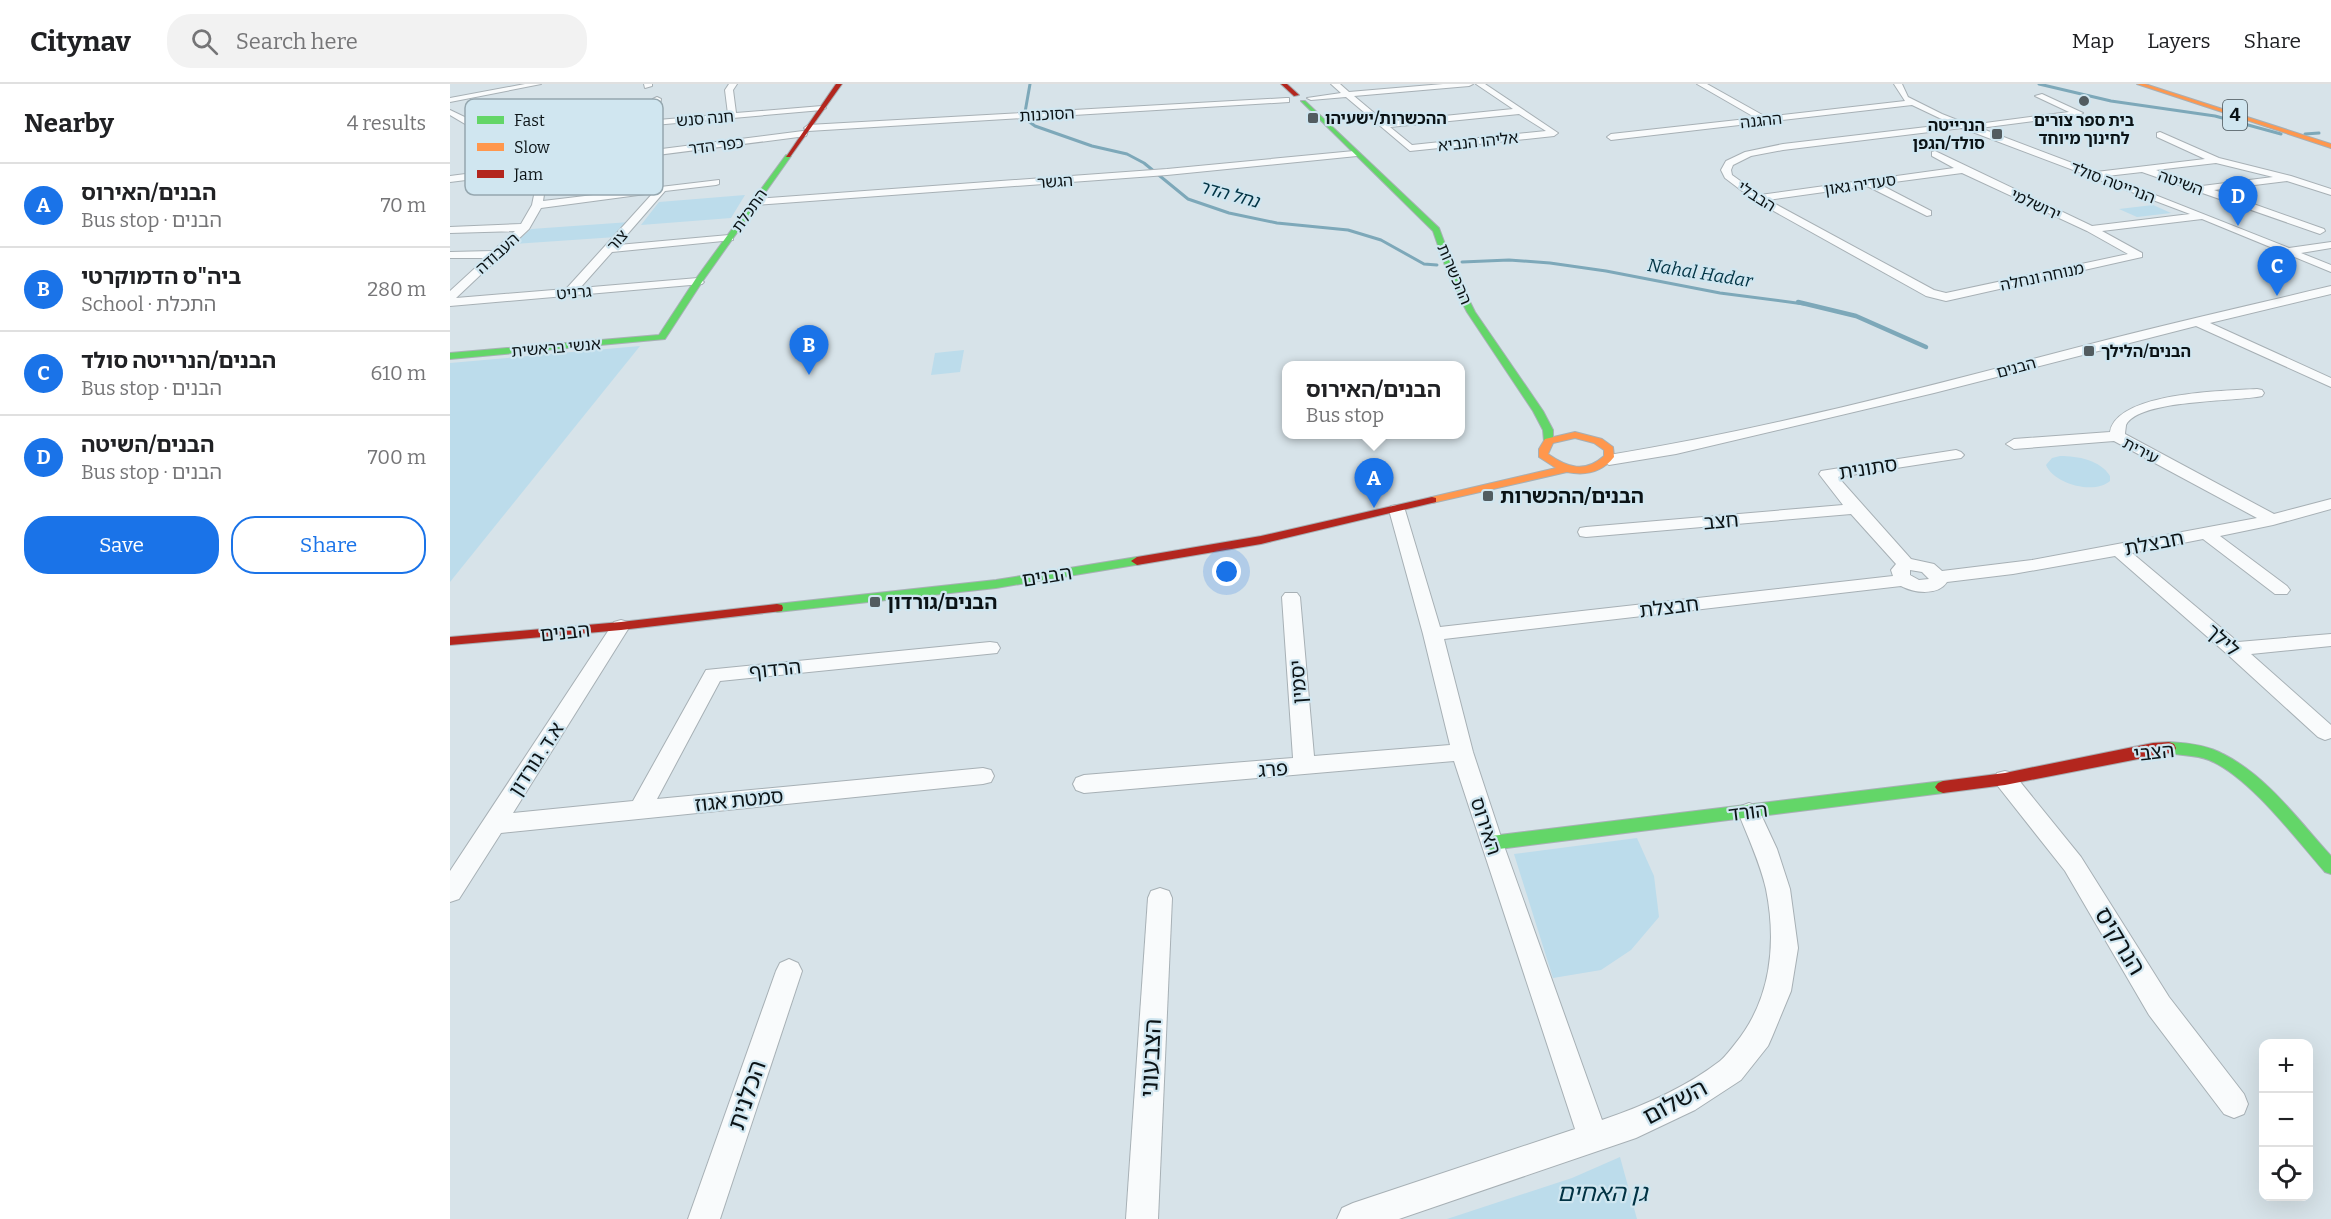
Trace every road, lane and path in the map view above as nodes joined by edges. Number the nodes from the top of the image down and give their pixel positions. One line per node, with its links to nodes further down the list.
1 (733, 84): 22 (street)
2 (839, 84): 19 (main road, התכלת)
3 (1284, 84): 16 (main road, ההכשרות)
4 (1335, 84): 13 (street, אליהו הנביא)
5 (1469, 84): 12 (street, הסוכנות)
6 (1480, 84): 20 (street, אליהו הנביא)
7 (1701, 84): 23 (street)
8 (1898, 84): 18 (street)
9 (2140, 84): 32 (main road, 4)
10 (2173, 84): 29 (main road, 4)
11 (538, 86): 17 (street)
12 (1412, 87): 13 (street, הסוכנות); 14 (street)
13 (1348, 95): 16 (street, הסוכנות); 26 (street, אליהו הנביא)
14 (1424, 95)
15 (2039, 96): 27 (street)
16 (1299, 99): 28 (street, הסוכנות); 34 (main road, ההכשרות)
17 (450, 100)
18 (1911, 103): 23 (street, ההגנה); 27 (street, הנרייטה סולד)
19 (822, 108): 22 (street, חנה סנש); 28 (main road, התכלת)
20 (1520, 111): 26 (street); 26 (street, אליהו הנביא)
21 (451, 113): 24 (street, חנה סנש)
22 (732, 115): 25 (street, חנה סנש)
23 (1765, 120): 31 (street, ההגנה)
24 (465, 121)
25 (663, 121)
26 (1383, 125)
27 (1966, 126): 39 (street, הנרייטה סולד); 51 (street, הבבלי)
28 (806, 131): 33 (street, כפר הדר); 52 (main road, התכלת)
29 (2331, 133)
30 (2160, 135): 36 (street)
31 (1611, 136)
32 (2331, 146)
33 (663, 151)
34 (1354, 153): 52 (street, הגשר); 79 (main road, ההכשרות)
35 (1935, 154): 38 (street, ירושלמי)
36 (2216, 160): 37 (street); 41 (street)
37 (2144, 169): 39 (street); 46 (street, השיטה)
38 (1963, 171): 44 (street, סעדיה גאון); 57 (street, ירושלמי)
39 (2095, 175): 55 (street, הנרייטה סולד)
40 (465, 177): 42 (street, כפר הדר)
41 (2288, 178): 46 (street); 47 (street)
42 (450, 179)
43 (717, 182): 45 (street)
44 (1869, 183): 51 (street, סעדיה גאון); 54 (street)
45 (663, 188)
46 (2201, 189): 59 (street, השיטה)
47 (2331, 192)
48 (539, 195): 53 (street, העבודה)
49 (611, 195): 53 (street)
50 (657, 195): 62 (street, צור)
51 (1758, 198): 72 (street, הבבלי)
52 (755, 202): 60 (main road, התכלת)
53 (537, 205): 56 (street, העבודה)
54 (1927, 213)
55 (2204, 216): 57 (street); 63 (street)
56 (525, 227): 58 (street); 64 (street, העבודה)
57 (2091, 229): 66 (street, ירושלמי)
58 (450, 230)
59 (2320, 231)
60 (729, 238): 62 (street); 68 (main road, התכלת)
61 (2331, 245): 63 (street)
62 (609, 249): 70 (street, צור)
63 (2289, 251): 67 (street)
64 (494, 254): 65 (street); 71 (street, העבודה)
65 (450, 255)
66 (2138, 255): 72 (street, מנוחה ונחלה)
67 (2331, 269)
68 (698, 282): 70 (street, גרניט); 75 (main road, התכלת)
69 (2331, 290): 74 (street, הבנים)
70 (570, 292): 73 (street, גרניט)
71 (450, 297)
72 (1946, 297)
73 (450, 302)
74 (2198, 322): 77 (street); 84 (street, הבנים)
75 (662, 337): 76 (main road, אנשי בראשית)
76 (450, 356)
77 (2328, 379)
78 (2257, 393): 81 (street, עירית)
79 (1538, 411): 80 (main road, ההכשרות); 82 (main road, ההכשרות)
80 (1575, 435): 82 (main road); 83 (main road)
81 (2116, 436): 85 (street); 94 (street, עירית)
82 (1549, 441): 87 (main road)
83 (1600, 442): 84 (street, הבנים); 88 (main road)
84 (1700, 442): 88 (street, הבנים)
85 (2014, 444)
86 (1956, 455): 92 (street, סתונית)
87 (1546, 457): 89 (main road); 90 (main road, הבנים)
88 (1609, 460): 89 (main road, הבנים)
89 (1567, 469): 90 (main road, הבנים)
90 (1495, 487): 93 (main road, הבנים)
91 (2331, 504): 94 (street, חבצלת)
92 (1856, 509): 95 (street, חצב); 98 (street, סתונית)
93 (1397, 510): 101 (main road, הבנים); 102 (street, האירוס)
94 (2272, 520): 96 (street, חבצלת)
95 (1586, 532)
96 (2207, 534): 97 (street, חבצלת); 99 (street)
97 (2119, 550): 98 (street, חבצלת); 106 (street, לילך)
98 (1906, 572): 102 (street, חבצלת)
99 (2281, 590)
100 (1291, 597): 109 (street, יסמין)
101 (621, 626): 104 (main road, הבנים); 115 (street, א.ד. גורדון)
102 (1433, 634): 108 (street, האירוס)
103 (2331, 640): 106 (street)
104 (450, 641)
105 (990, 648): 113 (street, הרדוף)
106 (2234, 649): 107 (street, לילך)
107 (2325, 732)
108 (1462, 752): 109 (street, פרג); 116 (street, האירוס)
109 (1304, 766): 112 (street, פרג)
110 (983, 776): 113 (street, סמטת אגוז)
111 (2006, 779): 114 (main road, הורד); 117 (main road, הצבי); 121 (street, הנרקיס)
112 (1084, 784)
113 (640, 810): 115 (street, סמטת אגוז)
114 (1749, 812): 116 (main road, הורד); 122 (street, השלום)
115 (494, 824): 118 (street, א.ד. גורדון)
116 (1491, 843): 122 (street, האירוס)
117 (2331, 867)
118 (450, 892)
119 (1160, 898): 124 (street, הצבעוני)
120 (789, 971): 123 (street, הכלנית)
121 (2234, 1104)
122 (1593, 1137): 125 (street, השלום)
123 (704, 1219)
124 (1142, 1219)
125 (1353, 1219)

